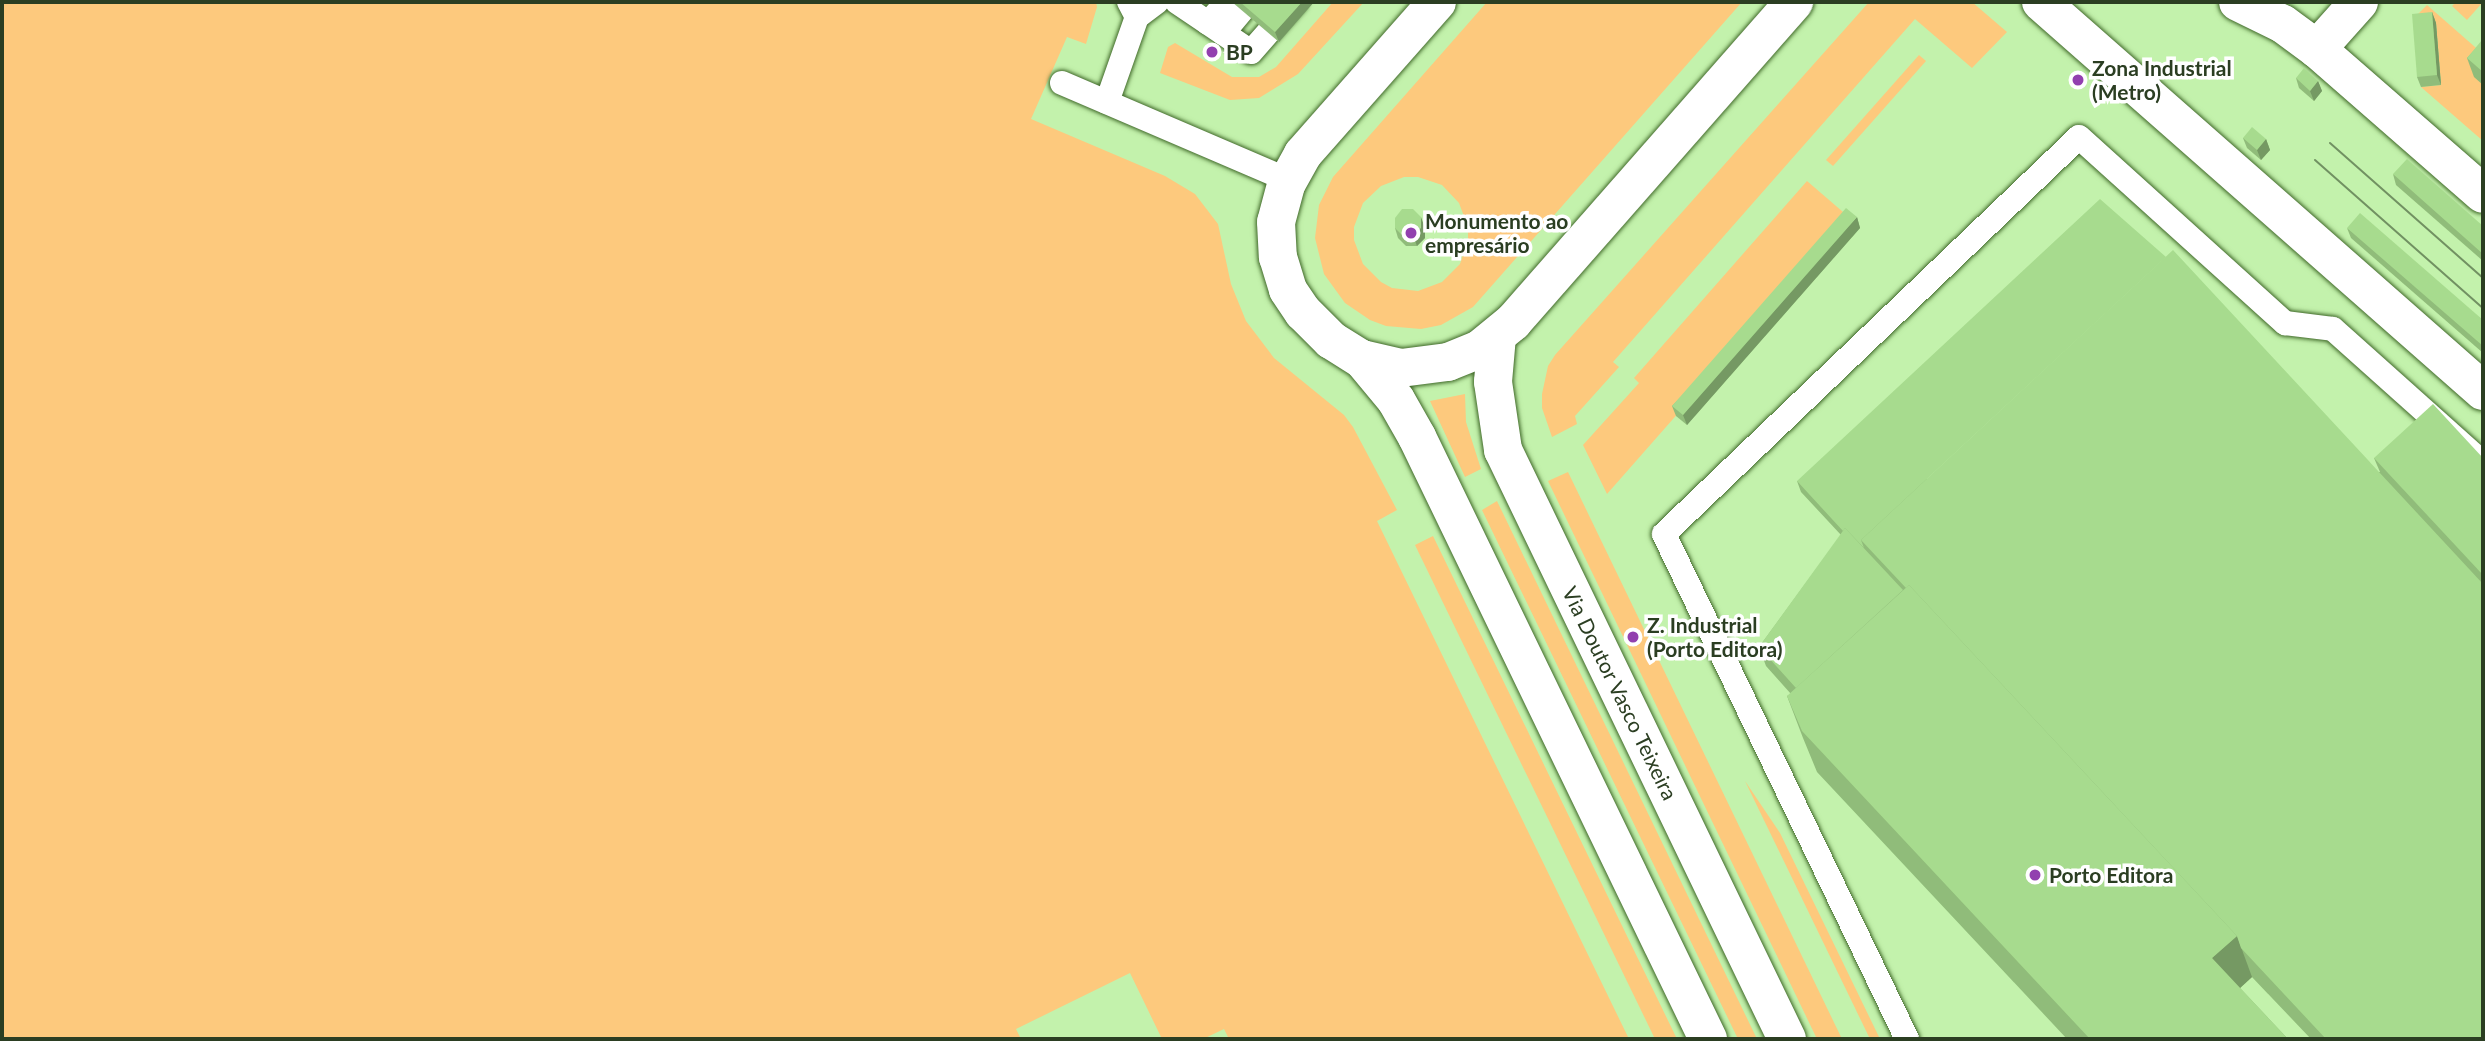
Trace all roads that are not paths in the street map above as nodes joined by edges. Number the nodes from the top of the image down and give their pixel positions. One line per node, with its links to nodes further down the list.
1 (1174, 2): 10 (lane); 11 (lane)
2 (1227, 2): 11 (lane)
3 (1249, 2): 11 (lane)
4 (1295, 2): 11 (lane)
5 (1437, 2): 15 (main road)
6 (1794, 2): 17 (main road)
7 (2041, 2): 19 (main road)
8 (2238, 2): 12 (main road)
9 (2359, 2): 12 (main road)
10 (1133, 10): 14 (lane)
11 (1216, 28)
12 (2317, 49): 16 (main road)
13 (1062, 83): 14 (lane)
14 (1107, 102): 15 (lane)
15 (1288, 180): 18 (main road)
16 (2483, 194)
17 (1497, 336): 18 (main road); 22 (main road, Via Doutor Vasco Teixeira)
18 (1362, 359): 21 (main road)
19 (2483, 391)
20 (2483, 463): 23 (lane)
21 (1708, 1039)
22 (1787, 1039)
23 (1907, 1039)

